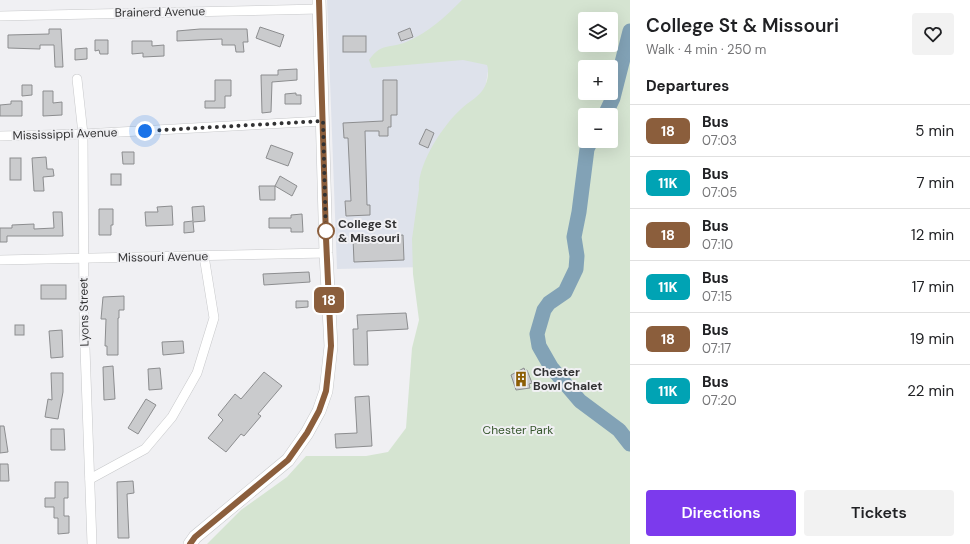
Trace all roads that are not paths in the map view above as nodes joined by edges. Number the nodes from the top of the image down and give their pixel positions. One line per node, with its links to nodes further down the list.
1 (319, 4): 2 (street, Brainerd Avenue); 4 (street)
2 (0, 16)
3 (77, 79): 5 (street, Lyons Street)
4 (323, 121): 5 (street, Mississippi Avenue); 7 (street)
5 (83, 134): 6 (street, Mississippi Avenue); 9 (street, Lyons Street)
6 (0, 136)
7 (326, 253): 8 (street, Missouri Avenue); 13 (street)
8 (204, 256): 9 (street, Missouri Avenue); 11 (street)
9 (83, 258): 10 (street, Missouri Avenue); 11 (street, Lyons Street)
10 (0, 260)
11 (90, 480): 12 (street, Lyons Street)
12 (92, 544)
13 (190, 544)

